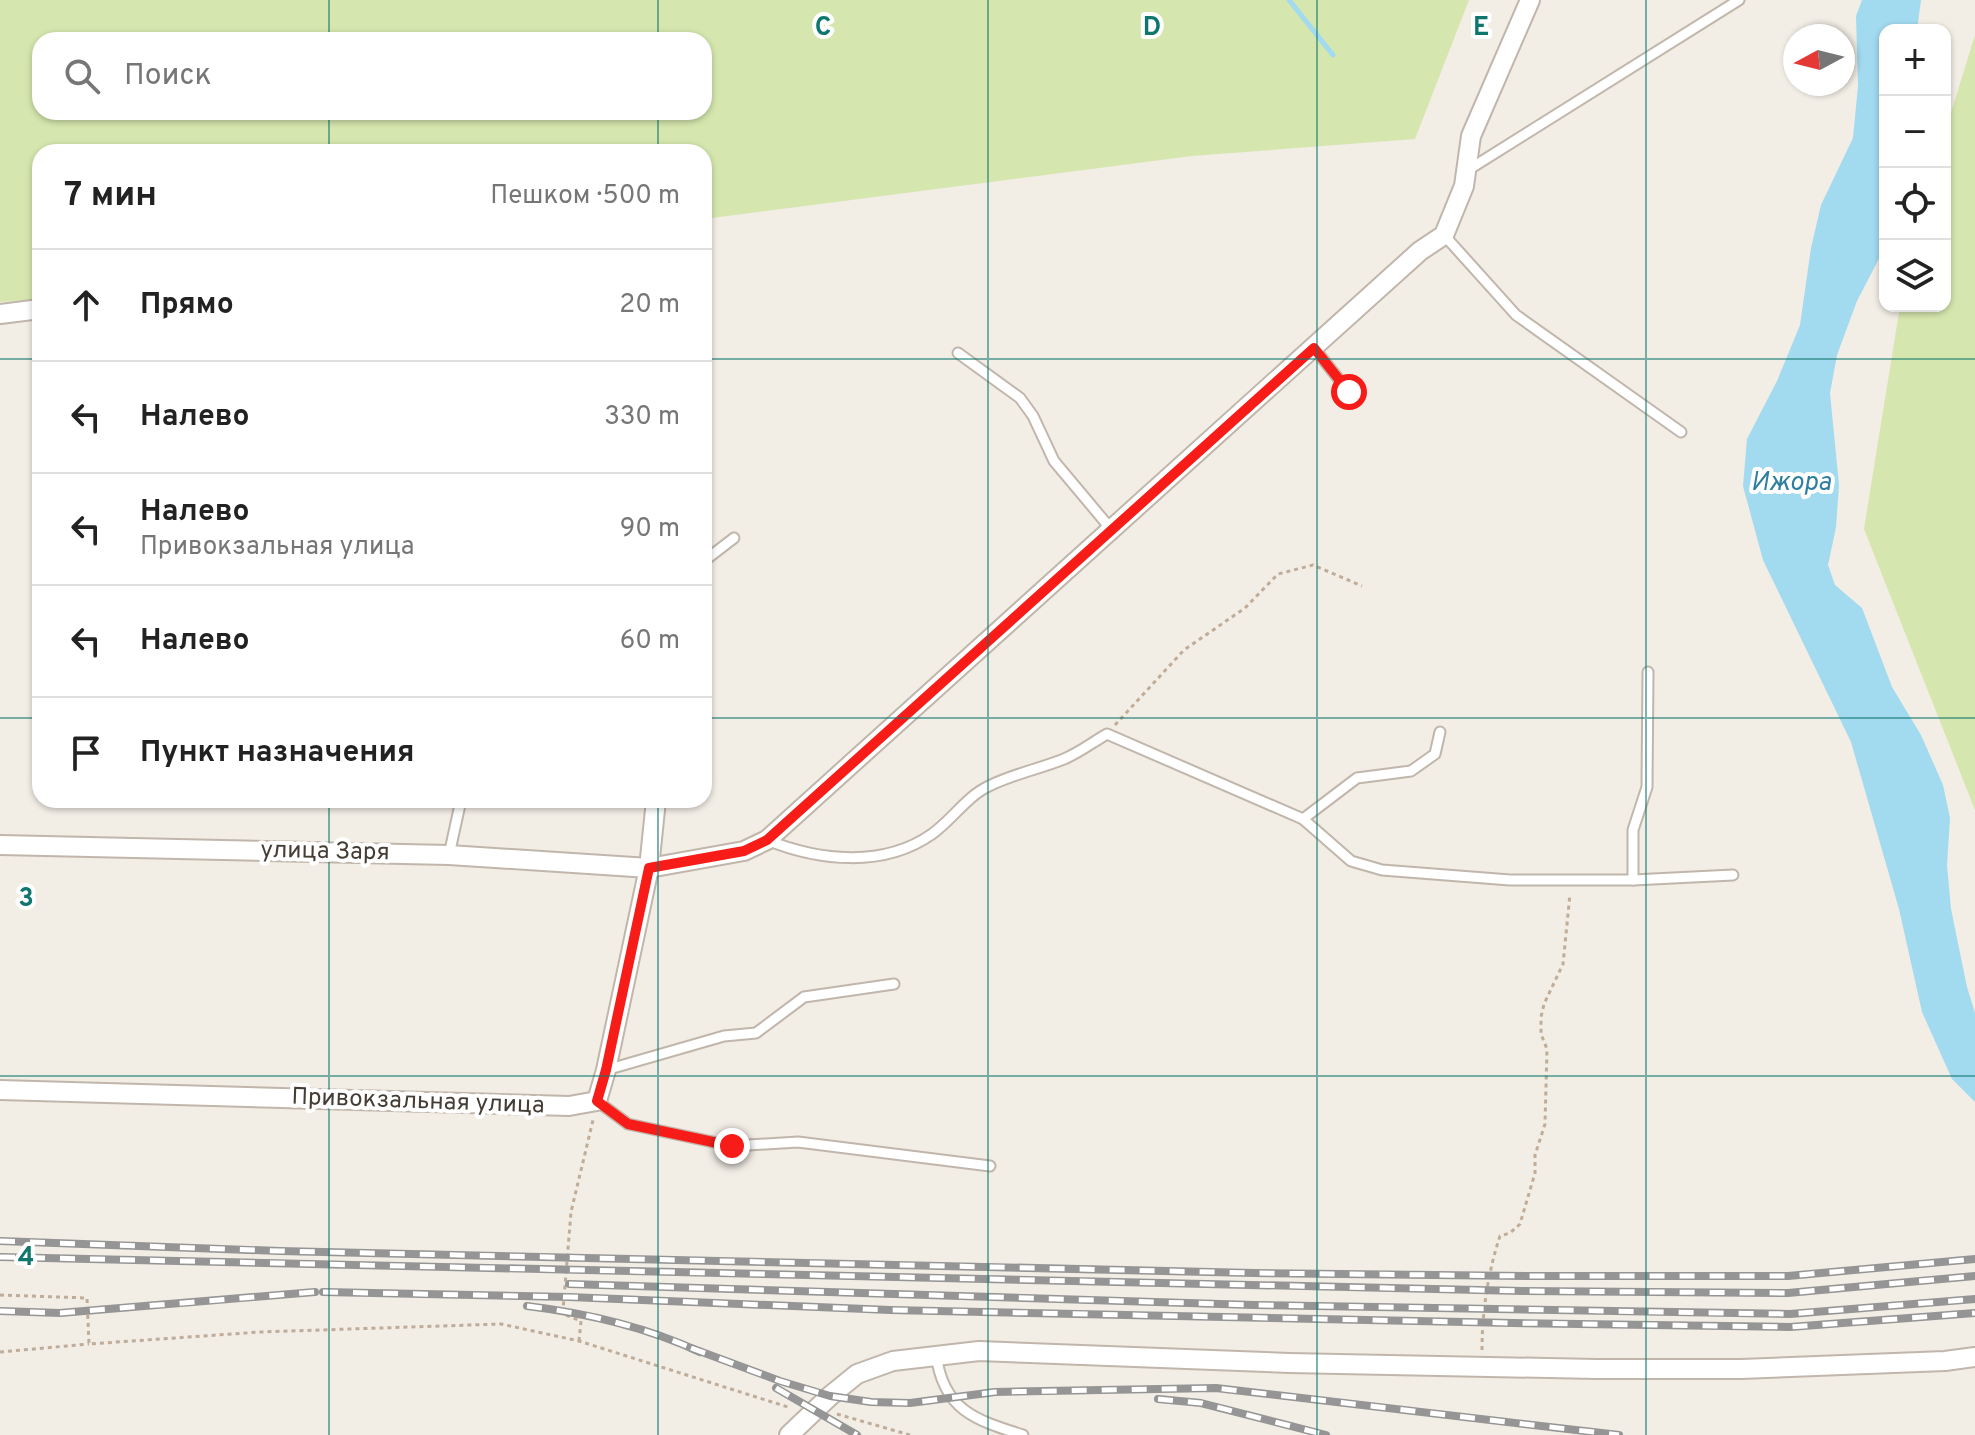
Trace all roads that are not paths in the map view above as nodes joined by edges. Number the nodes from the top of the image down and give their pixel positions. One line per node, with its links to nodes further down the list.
1 (1530, 0): 3 (street)
2 (1739, 0): 3 (lane)
3 (1468, 170): 4 (street)
4 (1444, 235): 7 (street); 10 (lane)
5 (32, 310): 6 (street)
6 (0, 314)
7 (1314, 348): 9 (lane); 11 (street)
8 (958, 353): 11 (lane)
9 (1349, 392)
10 (1681, 432)
11 (1111, 529): 19 (street)
12 (734, 538): 13 (lane)
13 (712, 555)
14 (1648, 672): 24 (lane)
15 (1440, 732): 18 (lane)
16 (459, 808): 21 (lane)
17 (655, 808): 22 (street)
18 (1303, 819): 19 (lane); 24 (lane)
19 (767, 840): 22 (street, улица Заря)
20 (0, 845): 21 (street, улица Заря)
21 (449, 855): 22 (street, улица Заря)
22 (649, 868): 26 (street)
23 (1733, 875): 24 (lane)
24 (1633, 880)
25 (894, 984): 26 (lane)
26 (606, 1070): 28 (street)
27 (0, 1090): 28 (street, Привокзальная улица)
28 (597, 1101): 29 (lane)
29 (990, 1166)
30 (936, 1354): 31 (street); 32 (street); 33 (lane)
31 (1975, 1357)
32 (789, 1435)
33 (1023, 1435)

